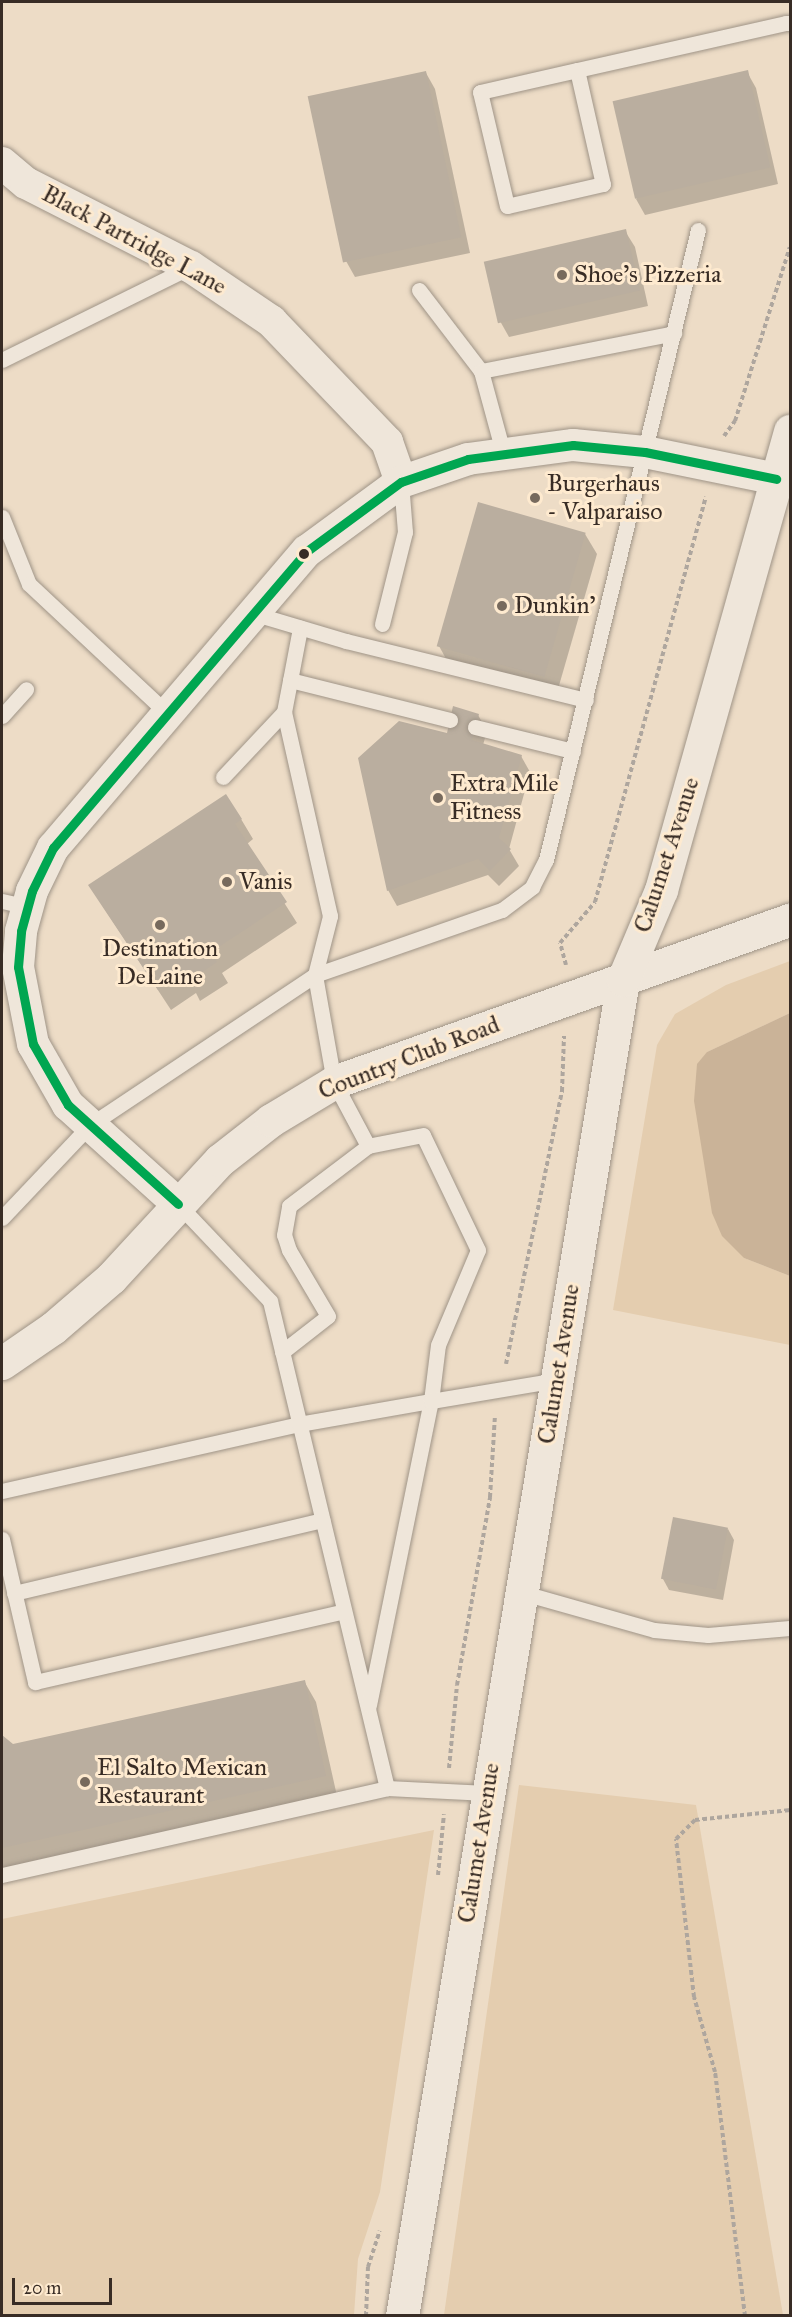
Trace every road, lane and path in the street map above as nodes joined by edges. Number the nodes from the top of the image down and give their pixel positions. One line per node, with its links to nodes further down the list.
1 (790, 23): 2 (lane)
2 (577, 70): 2 (lane)
3 (2, 163): 5 (street, Black Partridge Lane)
4 (698, 230): 7 (lane)
5 (191, 267): 8 (lane); 14 (street, Black Partridge Lane)
6 (419, 290): 9 (lane)
7 (674, 333): 9 (lane); 12 (lane)
8 (2, 360)
9 (481, 371): 11 (lane)
10 (790, 430): 13 (main road, Calumet Avenue)
11 (503, 452): 12 (street); 14 (street)
12 (645, 452): 13 (street); 21 (lane)
13 (777, 479): 32 (main road, Calumet Avenue)
14 (401, 482): 16 (street); 17 (lane)
15 (2, 517): 22 (lane)
16 (252, 613): 18 (lane); 22 (street)
17 (382, 624)
18 (300, 628): 19 (lane); 21 (lane)
19 (290, 680): 23 (lane); 25 (lane)
20 (26, 689): 24 (lane)
21 (586, 700): 27 (lane)
22 (166, 712): 29 (street)
23 (284, 712): 28 (lane); 31 (lane)
24 (2, 717)
25 (450, 720)
26 (476, 727): 27 (lane)
27 (573, 751): 31 (lane)
28 (223, 777)
29 (15, 904): 33 (street)
30 (790, 920): 32 (main road, Country Club Road)
31 (315, 975): 34 (lane); 35 (lane)
32 (623, 980): 34 (main road, Country Club Road); 41 (main road, Calumet Avenue)
33 (11, 983): 35 (street)
34 (334, 1082): 36 (lane); 37 (main road, Country Club Road)
35 (90, 1125): 37 (street); 38 (lane)
36 (368, 1146): 39 (lane); 42 (lane)
37 (178, 1204): 39 (lane); 40 (main road, Country Club Road)
38 (2, 1218)
39 (282, 1352): 43 (lane)
40 (3, 1359)
41 (556, 1380): 42 (lane); 48 (main road, Calumet Avenue)
42 (430, 1401): 43 (lane); 51 (lane)
43 (299, 1424): 44 (lane); 45 (lane)
44 (2, 1491)
45 (322, 1520): 47 (lane); 49 (lane)
46 (2, 1539): 47 (lane)
47 (14, 1593): 49 (lane)
48 (520, 1593): 50 (lane); 53 (main road, Calumet Avenue)
49 (344, 1611): 51 (lane)
50 (790, 1628)
51 (368, 1711): 52 (lane)
52 (387, 1788): 53 (lane); 55 (lane)
53 (487, 1793): 56 (main road, Calumet Avenue)
54 (790, 1810): 57 (path)
55 (2, 1875)
56 (402, 2316)
57 (745, 2316)

